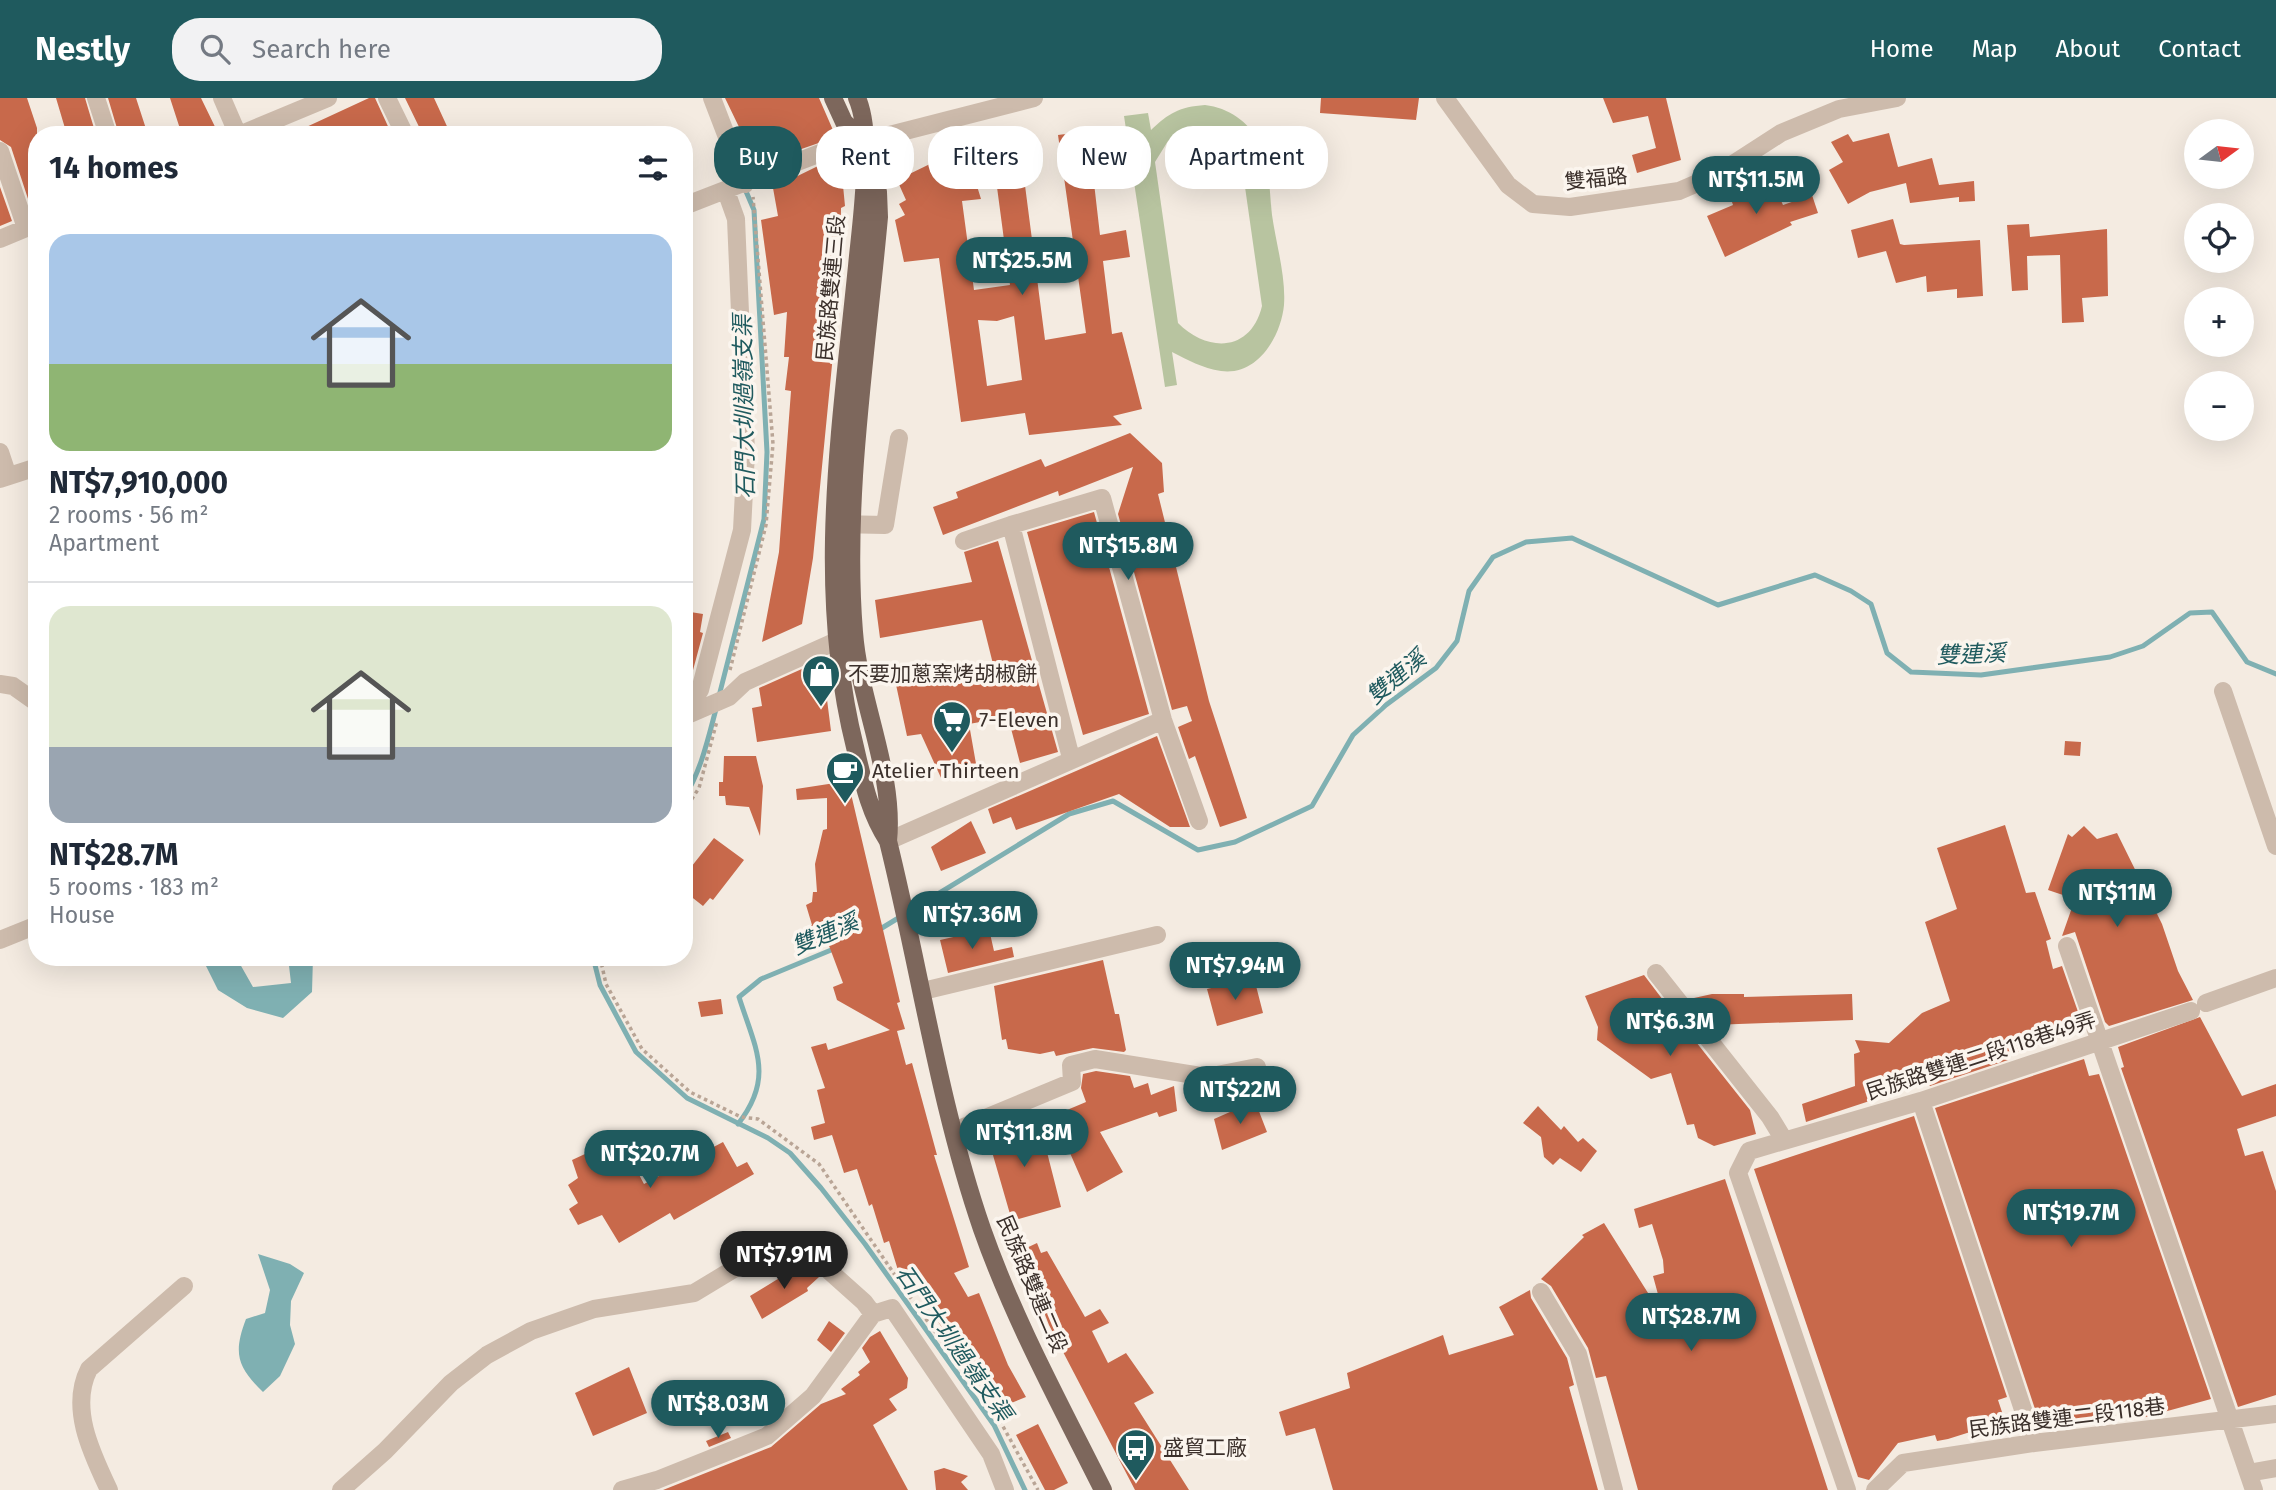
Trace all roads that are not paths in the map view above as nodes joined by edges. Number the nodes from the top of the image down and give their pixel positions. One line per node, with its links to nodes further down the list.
1 (96, 98): 11 (street)
2 (222, 98): 12 (street)
3 (328, 98): 13 (street)
4 (387, 98): 14 (street)
5 (712, 98): 15 (street)
6 (833, 98): 16 (main road)
7 (857, 98): 17 (main road)
8 (1034, 98): 18 (street)
9 (1444, 98): 10 (street, 雙福路)
10 (1897, 98)
11 (105, 126)
12 (235, 126)
13 (261, 126)
14 (401, 126)
15 (723, 126)
16 (848, 126)
17 (864, 126)
18 (914, 129)
19 (0, 151): 25 (street)
20 (731, 189): 23 (street)
21 (863, 189): 32 (main road, 民族路雙連三段)
22 (877, 189): 33 (main road, 民族路雙連三段)
23 (726, 191): 24 (street); 41 (street)
24 (693, 203)
25 (28, 219)
26 (28, 227): 27 (street)
27 (0, 239)
28 (899, 438): 33 (street)
29 (0, 452): 31 (street)
30 (28, 470): 31 (street)
31 (4, 478)
32 (833, 524): 33 (street); 37 (main road, 民族路雙連三段)
33 (853, 524): 36 (main road, 民族路雙連三段)
34 (1011, 525): 35 (street); 43 (street); 44 (street)
35 (964, 541)
36 (854, 633): 37 (street); 46 (main road, 民族路雙連三段)
37 (835, 641): 42 (street); 46 (main road, 民族路雙連三段)
38 (0, 684): 40 (street)
39 (2223, 691): 47 (street)
40 (28, 697)
41 (693, 703)
42 (693, 712)
43 (1163, 720): 44 (street); 45 (street)
44 (1071, 758): 46 (street)
45 (1199, 821)
46 (888, 841): 48 (main road, 民族路雙連三段)
47 (2276, 846)
48 (908, 922): 55 (main road, 民族路雙連二段)
49 (28, 929): 51 (street)
50 (1157, 935): 55 (street)
51 (0, 940)
52 (2067, 946): 56 (street)
53 (1656, 973): 60 (street)
54 (2276, 978): 56 (street, 民族路雙連二段118巷49弄)
55 (923, 990): 59 (main road, 民族路雙連二段)
56 (2100, 1042): 58 (street, 民族路雙連二段118巷49弄); 65 (street)
57 (1257, 1067): 59 (street)
58 (1920, 1101): 60 (street, 民族路雙連二段118巷49弄); 66 (street)
59 (954, 1131): 73 (main road, 民族路雙連二段)
60 (1784, 1140): 75 (street, 民族路雙連二段118巷49弄)
61 (184, 1286): 69 (street)
62 (1541, 1292): 74 (street)
63 (873, 1314): 70 (street); 71 (street); 72 (street)
64 (2276, 1414): 65 (street, 民族路雙連二段118巷)
65 (2230, 1420): 66 (street, 民族路雙連二段118巷); 68 (street)
66 (2034, 1443): 76 (street, 民族路雙連二段118巷)
67 (2276, 1468): 68 (street)
68 (2248, 1472): 77 (street)
69 (109, 1490)
70 (341, 1490)
71 (622, 1490)
72 (1005, 1490)
73 (1103, 1490)
74 (1614, 1490)
75 (1847, 1490)
76 (1875, 1490)
77 (2254, 1490)

